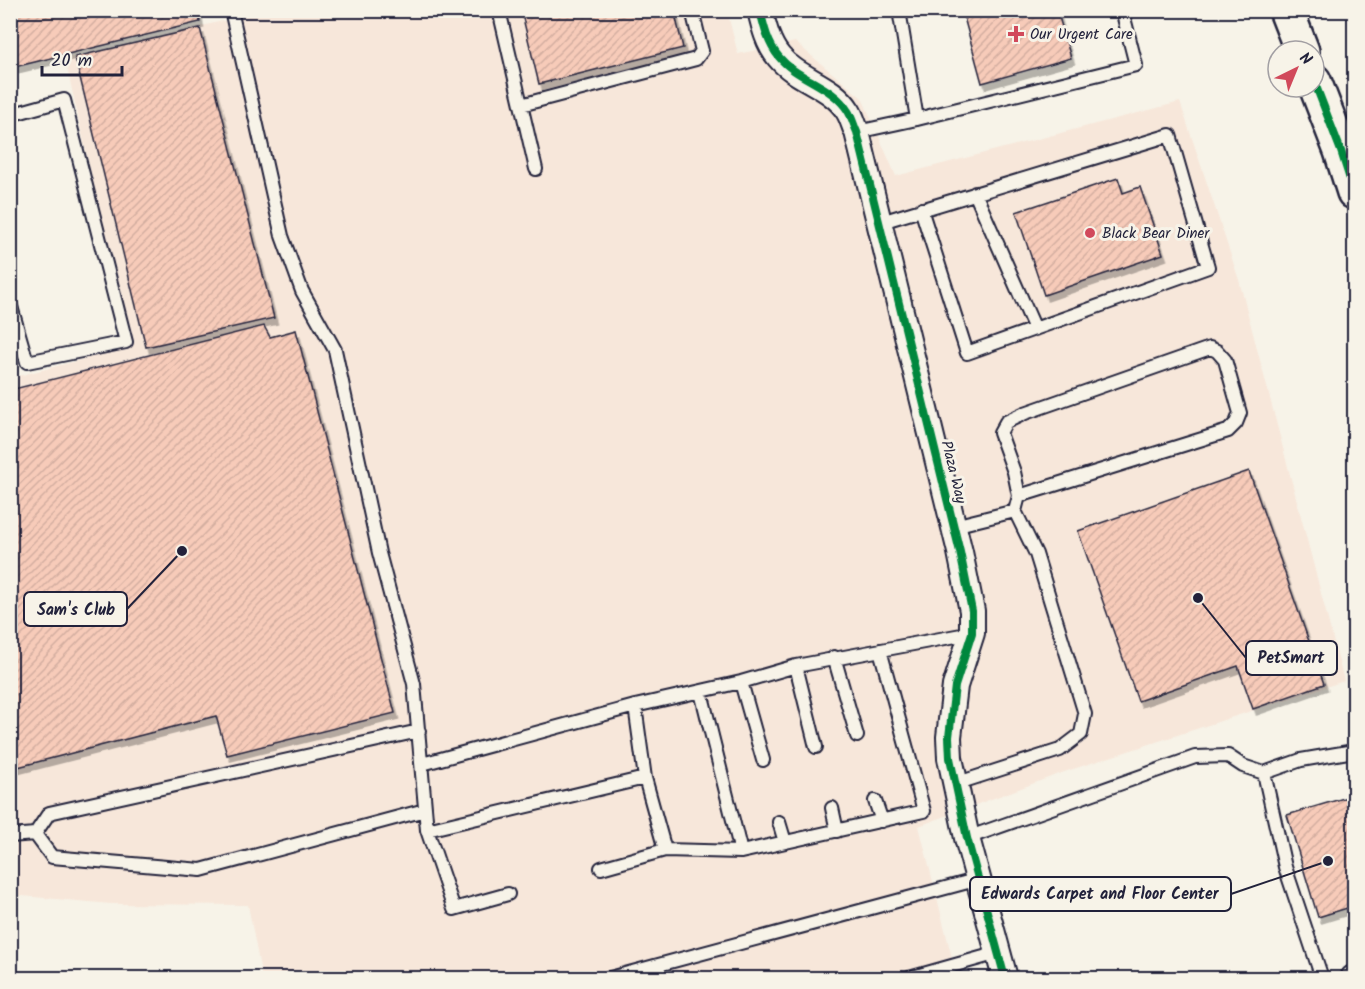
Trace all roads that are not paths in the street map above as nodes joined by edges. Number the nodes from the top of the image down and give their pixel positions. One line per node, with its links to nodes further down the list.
1 (231, 10): 31 (lane)
2 (499, 10): 10 (lane)
3 (692, 10): 10 (lane)
4 (760, 10): 13 (street, Plaza Way)
5 (899, 10): 12 (lane)
6 (1122, 10): 12 (lane)
7 (1286, 10): 8 (street)
8 (1297, 39)
9 (1321, 99): 15 (street)
10 (521, 105): 14 (lane)
11 (10, 115): 19 (lane)
12 (917, 119): 13 (lane)
13 (857, 132): 18 (street, Plaza Way)
14 (536, 169)
15 (1354, 192)
16 (975, 193): 17 (lane); 20 (lane); 20 (lane)
17 (921, 209): 18 (lane); 20 (lane)
18 (878, 224): 23 (street, Plaza Way)
19 (10, 303)
20 (1035, 329)
21 (1019, 496): 21 (lane); 22 (lane)
22 (1015, 510): 23 (lane); 39 (lane)
23 (954, 526): 24 (street, Plaza Way)
24 (972, 633): 25 (lane); 39 (street, Plaza Way)
25 (880, 650): 26 (lane); 43 (lane)
26 (834, 657): 27 (lane); 32 (lane)
27 (796, 666): 28 (lane); 33 (lane)
28 (741, 682): 29 (lane); 35 (lane)
29 (701, 692): 30 (lane); 52 (lane)
30 (635, 706): 36 (lane); 38 (lane)
31 (419, 731): 36 (lane); 47 (lane)
32 (857, 736)
33 (816, 747)
34 (1354, 751): 37 (lane)
35 (763, 760)
36 (422, 764): 42 (lane)
37 (1264, 773): 49 (lane); 60 (lane)
38 (645, 778): 45 (lane); 51 (lane)
39 (955, 784): 49 (street, Plaza Way)
40 (875, 801): 43 (lane)
41 (832, 808): 46 (lane)
42 (425, 810): 45 (lane); 47 (lane)
43 (882, 821): 46 (lane)
44 (779, 822): 50 (lane)
45 (427, 830): 55 (lane)
46 (837, 831): 50 (lane)
47 (35, 834): 48 (lane)
48 (10, 836)
49 (967, 838): 54 (street, Plaza Way)
50 (785, 842): 52 (lane)
51 (665, 849): 52 (lane); 53 (lane)
52 (741, 852)
53 (601, 868)
54 (979, 879): 56 (street, Plaza Way); 57 (lane)
55 (508, 894)
56 (998, 953): 58 (lane); 59 (street, Plaza Way)
57 (610, 978)
58 (909, 978)
59 (1005, 978)
60 (1322, 978)

